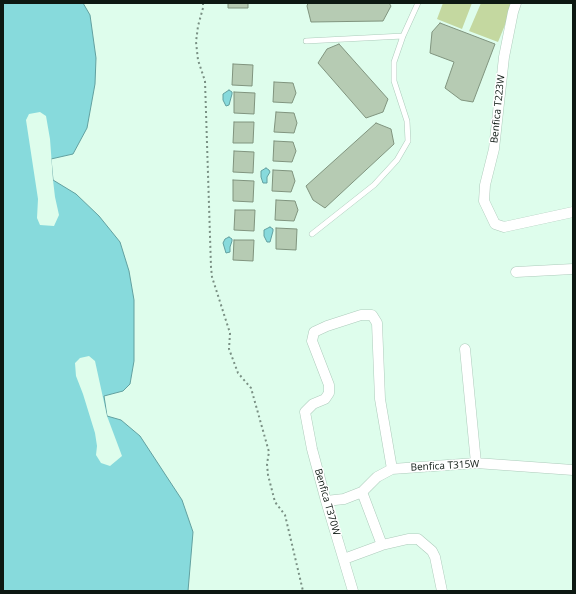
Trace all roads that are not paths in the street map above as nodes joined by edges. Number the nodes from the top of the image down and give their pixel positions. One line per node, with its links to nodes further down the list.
1 (418, 3): 3 (lane)
2 (516, 3): 5 (street, Benfica T223W)
3 (403, 36): 4 (lane); 6 (lane)
4 (306, 41)
5 (573, 212)
6 (312, 234)
7 (573, 269): 8 (street)
8 (516, 272)
9 (465, 349): 10 (street)
10 (476, 463): 11 (street, Benfica T315W); 12 (street, Benfica T315W)
11 (392, 469): 13 (street, Benfica T315W); 14 (street, Benfica T370W)
12 (573, 470)
13 (362, 492): 14 (street, Benfica T315W); 15 (street)
14 (326, 501): 16 (street, Benfica T370W)
15 (382, 545): 16 (street); 18 (street)
16 (344, 559): 17 (street, Benfica T370W)
17 (353, 591)
18 (442, 591)

